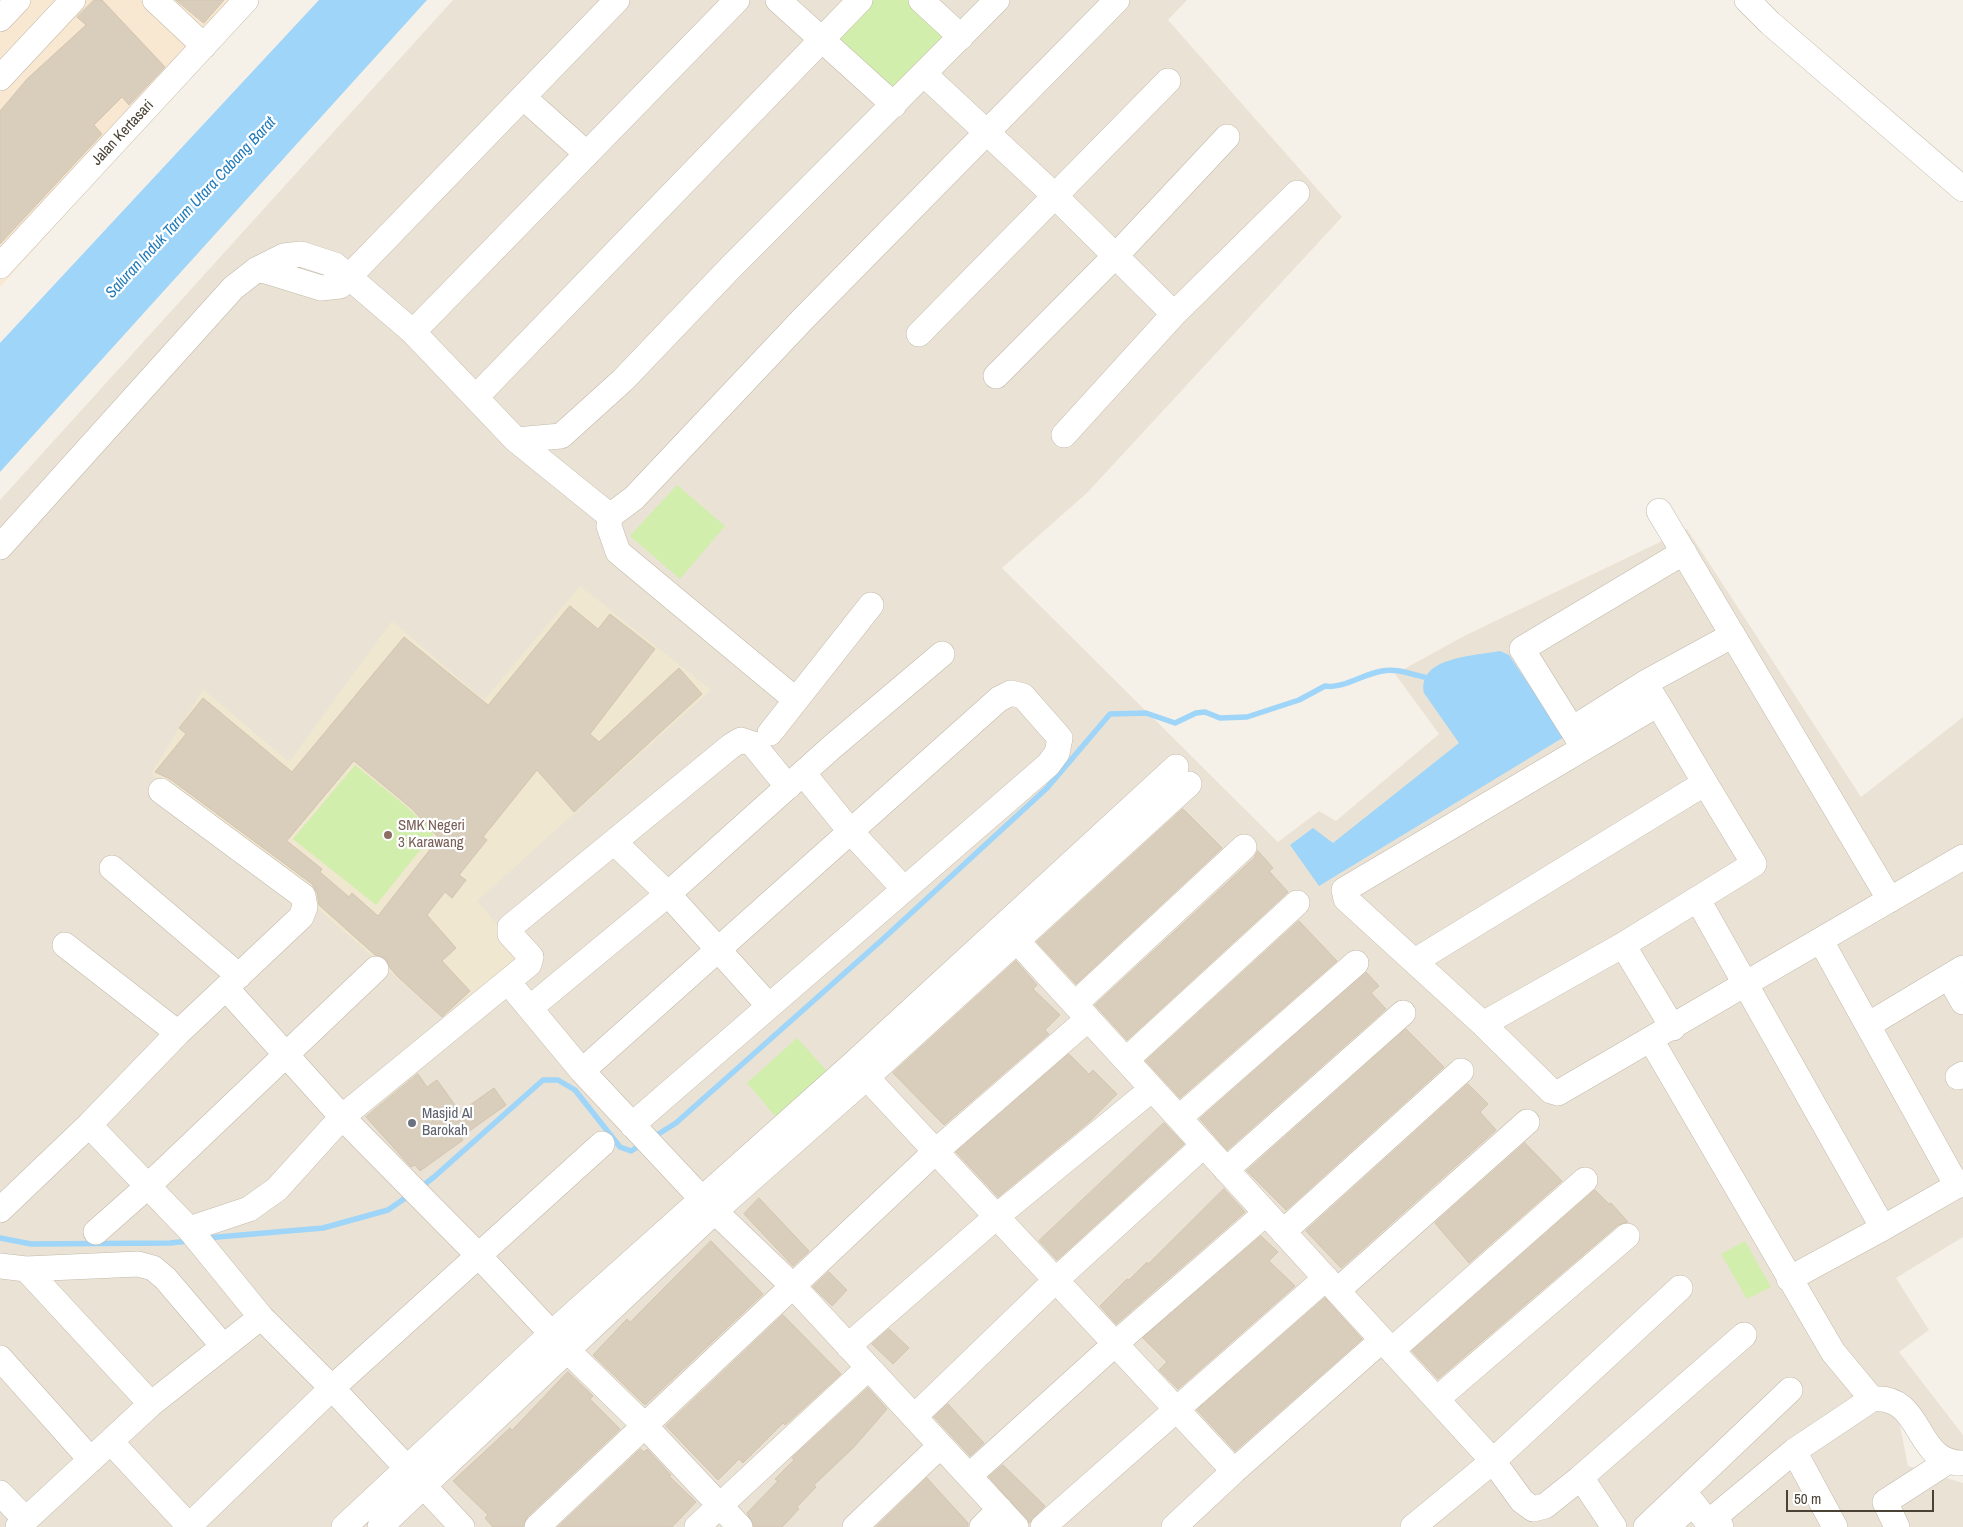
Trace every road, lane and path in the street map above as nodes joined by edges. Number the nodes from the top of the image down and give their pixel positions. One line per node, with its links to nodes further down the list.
1 (18, 0): 13 (street)
2 (73, 0): 17 (street)
3 (155, 0): 16 (street)
4 (246, 0): 16 (street, Jalan Kertasari)
5 (617, 0): 20 (street)
6 (737, 0): 24 (street)
7 (778, 0): 15 (street)
8 (860, 0): 15 (street)
9 (920, 0): 14 (street)
10 (997, 0): 14 (street)
11 (1116, 0): 22 (street)
12 (1747, 0): 25 (street)
13 (0, 18)
14 (960, 37): 18 (street)
15 (822, 39): 21 (street); 35 (street)
16 (204, 46): 29 (street, Jalan Kertasari)
17 (2, 70)
18 (924, 74): 21 (street); 22 (street)
19 (1168, 81): 27 (street)
20 (523, 97): 24 (street); 30 (street)
21 (894, 104): 37 (street)
22 (988, 130): 27 (street); 39 (street)
23 (1227, 137): 28 (street)
24 (587, 154): 32 (street)
25 (1963, 189)
26 (1297, 193): 31 (street)
27 (1054, 195): 28 (street); 33 (street)
28 (1115, 256): 31 (street); 34 (street)
29 (0, 266)
30 (349, 278): 32 (street); 40 (street)
31 (1174, 314): 36 (street)
32 (413, 332): 35 (street)
33 (919, 334)
34 (996, 376)
35 (476, 397): 37 (street)
36 (1064, 435)
37 (516, 440): 39 (street)
38 (1659, 511): 41 (street)
39 (610, 516): 46 (street)
40 (0, 547)
41 (1684, 552): 43 (street); 48 (street)
42 (871, 605): 46 (street)
43 (1733, 634): 45 (street); 61 (street)
44 (942, 654): 50 (street)
45 (1652, 693): 48 (street); 51 (street)
46 (796, 700): 47 (street)
47 (770, 733)
48 (1578, 739): 68 (street)
49 (1182, 775): 63 (street)
50 (796, 780): 53 (street); 54 (street); 59 (street)
51 (1705, 783): 60 (street); 68 (street)
52 (161, 791): 72 (street)
53 (851, 832): 58 (street); 58 (street); 67 (street)
54 (614, 842): 59 (street); 73 (street)
55 (1244, 847): 78 (street)
56 (1963, 857): 61 (street)
57 (112, 868): 72 (street)
58 (904, 889): 76 (street)
59 (668, 894): 67 (street); 77 (street)
60 (1698, 900): 66 (street); 74 (street)
61 (1890, 900): 64 (street)
62 (1297, 903): 86 (street)
63 (1010, 933): 78 (street); 87 (street)
64 (1821, 941): 74 (street); 81 (street)
65 (65, 945): 83 (street)
66 (1623, 945): 80 (street); 82 (street)
67 (720, 950): 76 (street); 88 (street)
68 (1415, 961): 80 (street)
69 (1356, 963): 92 (street)
70 (376, 969): 85 (street)
71 (1956, 973): 75 (street); 81 (street)
72 (233, 982): 83 (street); 85 (street)
73 (508, 982): 77 (street); 91 (street)
74 (1747, 985): 82 (street); 107 (street)
75 (1963, 1002)
76 (769, 1006): 95 (street)
77 (530, 1008): 88 (street)
78 (1082, 1012): 86 (street); 98 (street)
79 (1403, 1013): 99 (street)
80 (1483, 1024): 84 (street)
81 (1868, 1025): 101 (street)
82 (1673, 1028): 84 (street)
83 (178, 1033): 94 (street)
84 (1651, 1040): 115 (street)
85 (286, 1054): 91 (street); 102 (street)
86 (1126, 1060): 90 (street)
87 (860, 1070): 98 (street); 103 (street)
88 (582, 1071): 95 (street)
89 (1462, 1071): 110 (street)
90 (1152, 1088): 92 (street); 106 (street)
91 (342, 1117): 108 (street); 112 (street)
92 (1179, 1118): 97 (street)
93 (1527, 1122): 117 (street)
94 (89, 1126): 102 (street); 104 (street)
95 (635, 1128): 103 (street)
96 (602, 1144): 112 (street)
97 (1204, 1145): 99 (street); 116 (street)
98 (936, 1152): 106 (street); 118 (street)
99 (1226, 1170): 105 (street)
100 (1585, 1180): 124 (street)
101 (1960, 1184): 107 (street)
102 (148, 1186): 108 (street); 109 (street)
103 (708, 1205): 118 (street); 122 (street)
104 (0, 1210)
105 (1266, 1212): 110 (street); 123 (street)
106 (996, 1217): 116 (street); 126 (street)
107 (1883, 1228): 115 (street)
108 (190, 1230): 120 (street)
109 (96, 1232)
110 (1284, 1232): 117 (street)
111 (1627, 1236): 131 (street)
112 (479, 1256): 122 (street); 129 (street)
113 (0, 1266): 114 (street)
114 (26, 1269): 125 (street); 133 (street)
115 (1790, 1279): 132 (street)
116 (1056, 1280): 123 (street); 135 (street)
117 (1331, 1284): 124 (street); 134 (street)
118 (794, 1287): 126 (street); 136 (street)
119 (1680, 1288): 141 (street)
120 (262, 1317): 125 (street); 129 (street)
121 (1744, 1335): 146 (street)
122 (559, 1342): 136 (street); 145 (street)
123 (1115, 1344): 134 (street); 144 (street)
124 (1387, 1345): 131 (street); 143 (street)
125 (223, 1346): 133 (street)
126 (848, 1346): 128 (street)
127 (0, 1358): 140 (street)
128 (868, 1368): 135 (street); 148 (street)
129 (332, 1388): 145 (street); 152 (street)
130 (1790, 1390): 165 (street)
131 (1437, 1399): 141 (street)
132 (1872, 1399): 139 (street); 142 (street)
133 (151, 1404): 137 (street)
134 (1175, 1408): 143 (street); 161 (street)
135 (914, 1417): 138 (street)
136 (645, 1426): 148 (street); 156 (street)
137 (111, 1442): 140 (street); 152 (street)
138 (940, 1447): 144 (street); 159 (street)
139 (1794, 1451): 150 (street); 167 (street)
140 (90, 1460): 151 (street)
141 (1493, 1461): 146 (street); 163 (street)
142 (1955, 1462): 168 (street)
143 (1234, 1471): 162 (street)
144 (969, 1476): 149 (street)
145 (415, 1477): 153 (street); 154 (street); 155 (street)
146 (1579, 1479): 164 (street)
147 (0, 1493): 151 (street)
148 (720, 1505): 157 (street); 158 (street)
149 (1008, 1518): 160 (street)
150 (1718, 1521): 166 (street)
151 (22, 1524)
152 (189, 1527)
153 (344, 1527)
154 (380, 1527)
155 (462, 1527)
156 (537, 1527)
157 (697, 1527)
158 (740, 1527)
159 (855, 1527)
160 (982, 1527)
161 (1043, 1527)
162 (1174, 1527)
163 (1413, 1527)
164 (1614, 1527)
165 (1646, 1527)
166 (1666, 1527)
167 (1835, 1527)
168 (1897, 1527)

